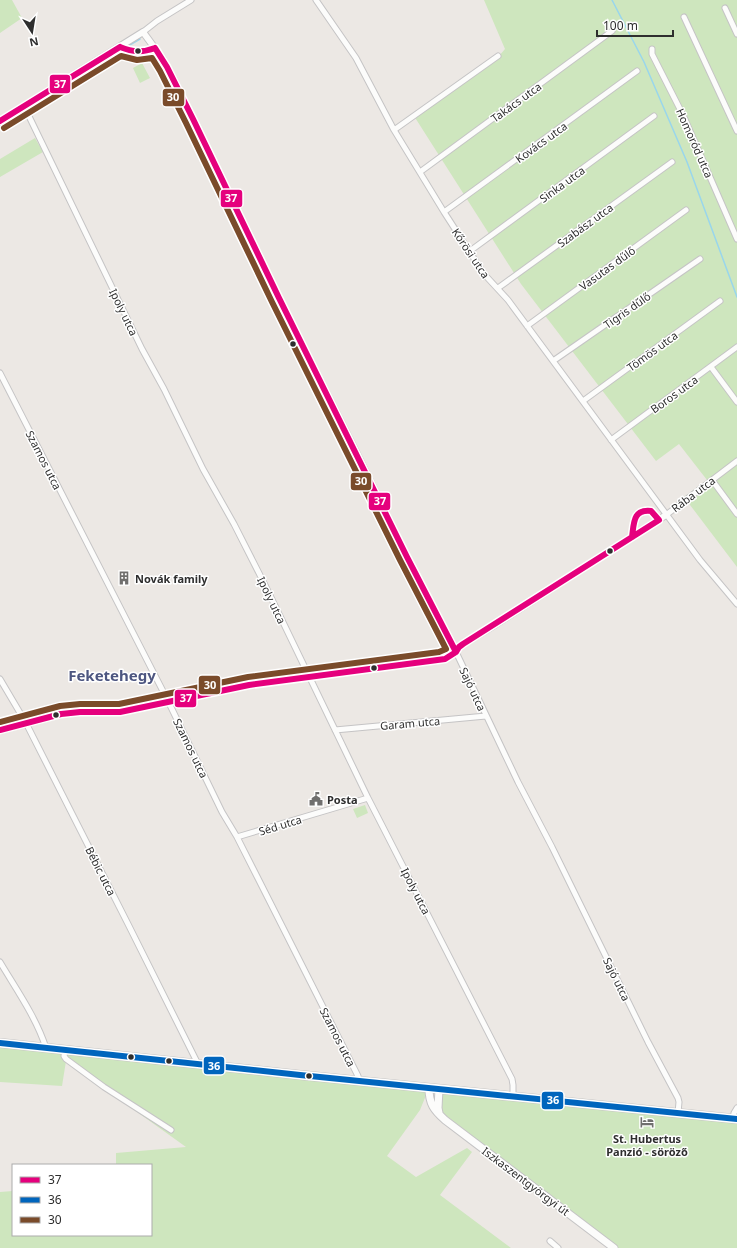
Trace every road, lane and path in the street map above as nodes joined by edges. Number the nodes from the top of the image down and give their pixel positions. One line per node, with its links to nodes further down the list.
1 (191, 0): 6 (street)
2 (316, 0): 14 (street, Kőrösi utca)
3 (725, 8): 7 (street)
4 (684, 17): 15 (street)
5 (612, 31): 17 (street, Takács utca)
6 (143, 32): 11 (street); 38 (street, Sajó utca)
7 (737, 34)
8 (652, 49): 20 (street, Homoród utca)
9 (498, 56): 14 (street)
10 (637, 71): 19 (street, Kovács utca)
11 (24, 106): 13 (street); 39 (street, Ipoly utca)
12 (654, 116): 21 (street, Sinka utca)
13 (0, 121)
14 (394, 130): 17 (street, Kőrösi utca)
15 (737, 131)
16 (672, 162): 23 (street, Szabász utca)
17 (420, 172): 19 (street, Kőrösi utca)
18 (686, 210): 25 (street, Vasutas dűlő)
19 (444, 212): 21 (street, Kőrösi utca)
20 (737, 239)
21 (470, 251): 23 (street, Kőrösi utca)
22 (700, 259): 27 (street, Tigris dűlő)
23 (498, 288): 25 (street, Kőrösi utca)
24 (720, 301): 30 (street, Tömös utca)
25 (527, 326): 27 (street, Kőrösi utca)
26 (737, 347): 28 (street, Boros utca)
27 (553, 361): 30 (street, Kőrösi utca)
28 (711, 367): 31 (street); 32 (street, Boros utca)
29 (0, 373): 41 (street, Szamos utca)
30 (583, 401): 32 (street, Kőrösi utca)
31 (737, 402)
32 (611, 440): 36 (street, Kőrösi utca)
33 (737, 461): 34 (street, Rába utca)
34 (712, 480): 35 (street); 36 (street, Rába utca)
35 (737, 514)
36 (666, 515): 37 (street, Kőrösi utca); 38 (street, Rába utca)
37 (737, 604)
38 (456, 652): 39 (street, Rába utca); 42 (street, Sajó utca)
39 (309, 677): 41 (street, Rába utca); 45 (street, Ipoly utca)
40 (0, 679): 43 (street, Bébic utca)
41 (168, 701): 43 (street, Rába utca); 47 (street, Szamos utca)
42 (486, 716): 45 (street, Garam utca); 59 (street, Sajó utca)
43 (26, 724): 44 (street, Rába utca); 52 (street, Bébic utca)
44 (0, 730)
45 (335, 730): 46 (street, Ipoly utca)
46 (368, 798): 47 (street, Séd utca); 56 (street, Ipoly utca)
47 (237, 837): 53 (street, Szamos utca)
48 (0, 962): 50 (street)
49 (0, 1042): 50 (main road)
50 (46, 1048): 51 (main road)
51 (65, 1050): 52 (main road); 61 (street)
52 (198, 1064): 53 (main road)
53 (359, 1081): 54 (main road)
54 (429, 1088): 55 (main road); 58 (main road, Iszkaszentgyörgyi út)
55 (439, 1089): 56 (main road); 58 (main road)
56 (513, 1097): 59 (main road)
57 (737, 1108): 60 (street)
58 (439, 1113): 64 (main road, Iszkaszentgyörgyi út)
59 (678, 1113): 60 (main road)
60 (735, 1119)
61 (171, 1130)
62 (550, 1242): 63 (street)
63 (558, 1248)
64 (614, 1248)

